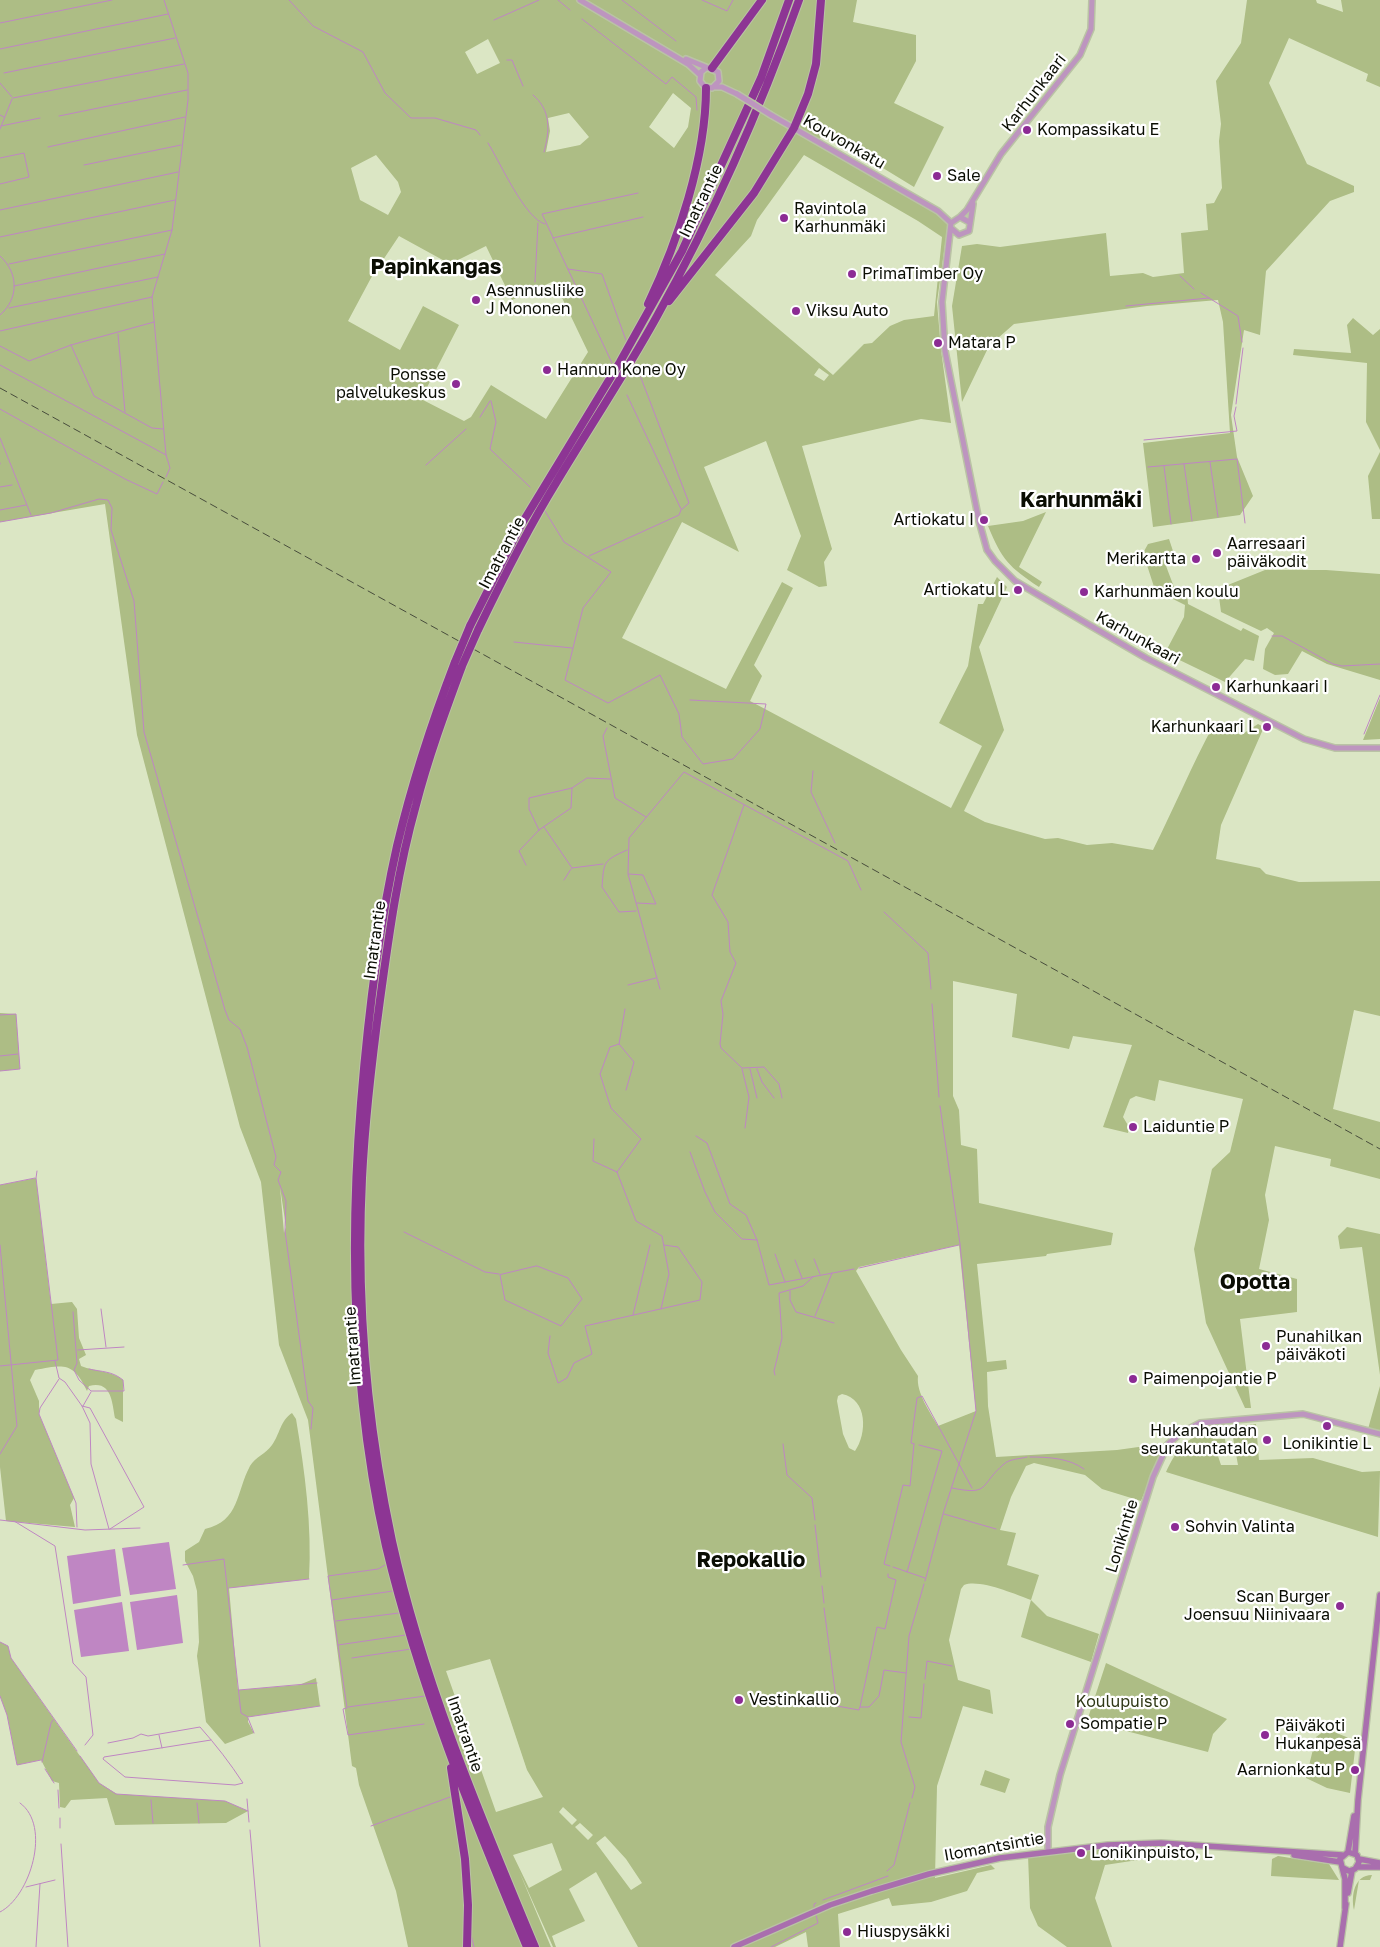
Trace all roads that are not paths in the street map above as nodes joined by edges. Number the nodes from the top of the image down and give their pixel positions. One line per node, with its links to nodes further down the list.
1 (580, 0): 7 (street)
2 (762, 0): 8 (highway)
3 (789, 0): 22 (highway, Imatrantie)
4 (799, 0): 21 (highway, Imatrantie)
5 (821, 0): 13 (highway)
6 (1092, 0): 14 (street, Karhunkaari)
7 (676, 56): 8 (street); 9 (street)
8 (709, 68): 9 (street); 10 (street)
9 (700, 75): 11 (street)
10 (720, 78): 11 (street); 12 (street, Kouvonkatu)
11 (710, 87): 12 (street, Kouvonkatu); 22 (highway)
12 (737, 94): 13 (street, Kouvonkatu, bridge)
13 (794, 128): 15 (street, Kouvonkatu); 21 (highway)
14 (976, 194): 16 (street, Karhunkaari); 17 (street, Karhunkaari)
15 (938, 211): 16 (street, Kouvonkatu); 18 (street, Kouvonkatu)
16 (959, 217): 17 (street, Kouvonkatu); 18 (street, Karhunkaari)
17 (969, 222): 19 (street, Karhunkaari)
18 (951, 226): 19 (street, Kouvonkatu); 20 (street, Karhunkaari)
19 (959, 235): 20 (street, Karhunkaari)
20 (948, 252): 25 (street, Karhunkaari)
21 (656, 319): 23 (highway, Imatrantie)
22 (635, 336): 23 (highway, Imatrantie)
23 (474, 628): 24 (highway, Imatrantie, bridge)
24 (458, 664): 29 (highway, Imatrantie); 43 (highway, Imatrantie)
25 (1380, 748)
26 (1380, 1434): 32 (street, Lonikintie)
27 (1380, 1595): 28 (main road)
28 (1378, 1629): 30 (main road)
29 (450, 1758): 41 (highway); 42 (highway, Imatrantie)
30 (1358, 1800): 33 (main road); 34 (main road)
31 (1272, 1850): 32 (main road, Ilomantsintie); 33 (main road, Ilomantsintie); 37 (main road, Ilomantsintie)
32 (1048, 1851): 44 (main road, Ilomantsintie)
33 (1345, 1854): 34 (main road, Ilomantsintie); 37 (main road)
34 (1355, 1854): 35 (main road)
35 (1359, 1860): 36 (main road); 39 (main road)
36 (1380, 1863)
37 (1341, 1865): 39 (main road, Ilomantsintie); 40 (main road)
38 (1380, 1867): 39 (main road, Ilomantsintie)
39 (1355, 1869): 40 (main road)
40 (1345, 1908): 45 (main road)
41 (467, 1947)
42 (527, 1947)
43 (535, 1947)
44 (734, 1947)
45 (1340, 1947)

